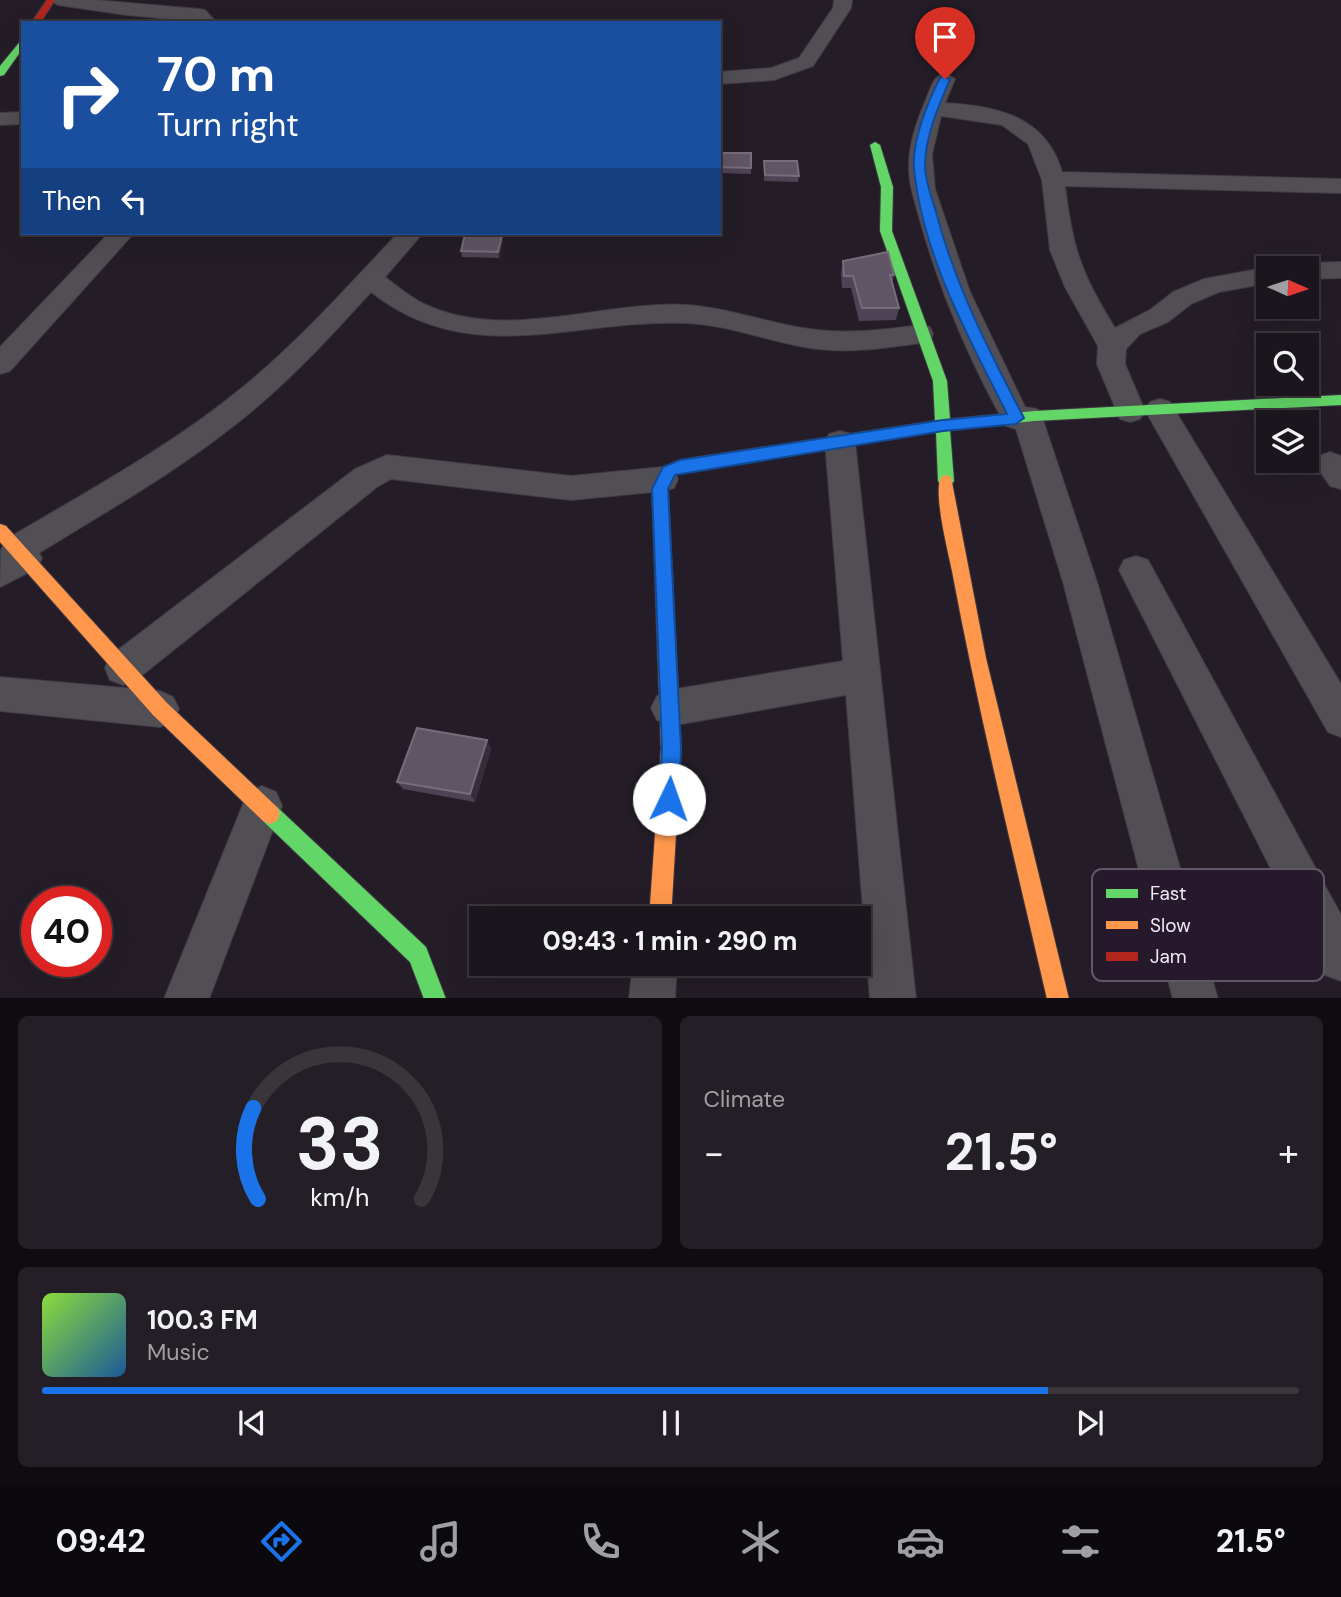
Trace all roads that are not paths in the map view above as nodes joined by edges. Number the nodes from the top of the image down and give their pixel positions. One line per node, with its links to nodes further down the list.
1 (51, 0): 7 (street)
2 (58, 0): 5 (street)
3 (216, 0): 6 (street)
4 (843, 0): 10 (street)
5 (120, 10): 6 (street)
6 (204, 18)
7 (36, 21)
8 (21, 42): 9 (street)
9 (3, 64)
10 (721, 78)
11 (945, 79): 12 (street)
12 (932, 109): 16 (street); 29 (street)
13 (21, 118): 14 (street)
14 (0, 119)
15 (875, 145): 24 (street)
16 (1052, 178): 17 (street); 25 (street)
17 (1341, 186)
18 (120, 235): 26 (street)
19 (409, 235): 23 (street)
20 (1341, 270): 21 (street)
21 (1320, 271)
22 (1256, 277): 25 (street)
23 (369, 278): 24 (street); 33 (street)
24 (920, 334): 30 (street)
25 (1112, 346): 28 (street)
26 (0, 364)
27 (1341, 400): 28 (street)
28 (1145, 410): 29 (street); 40 (street)
29 (1022, 418): 30 (street); 42 (street)
30 (943, 425): 31 (street); 53 (street)
31 (840, 442): 32 (street); 36 (street)
32 (663, 479): 35 (street); 38 (street)
33 (10, 553): 35 (street)
34 (1136, 570): 43 (street)
35 (123, 668): 39 (street)
36 (862, 675): 38 (street); 52 (street)
37 (0, 694): 39 (street)
38 (670, 708): 44 (street)
39 (160, 709): 41 (street)
40 (1341, 719)
41 (262, 806): 49 (street); 50 (street)
42 (1160, 869)
43 (1294, 869)
44 (661, 906)
45 (1324, 927): 46 (street)
46 (1341, 959)
47 (654, 976): 51 (street)
48 (1191, 981): 54 (street)
49 (186, 998)
50 (435, 998)
51 (652, 998)
52 (894, 998)
53 (1058, 998)
54 (1196, 998)

